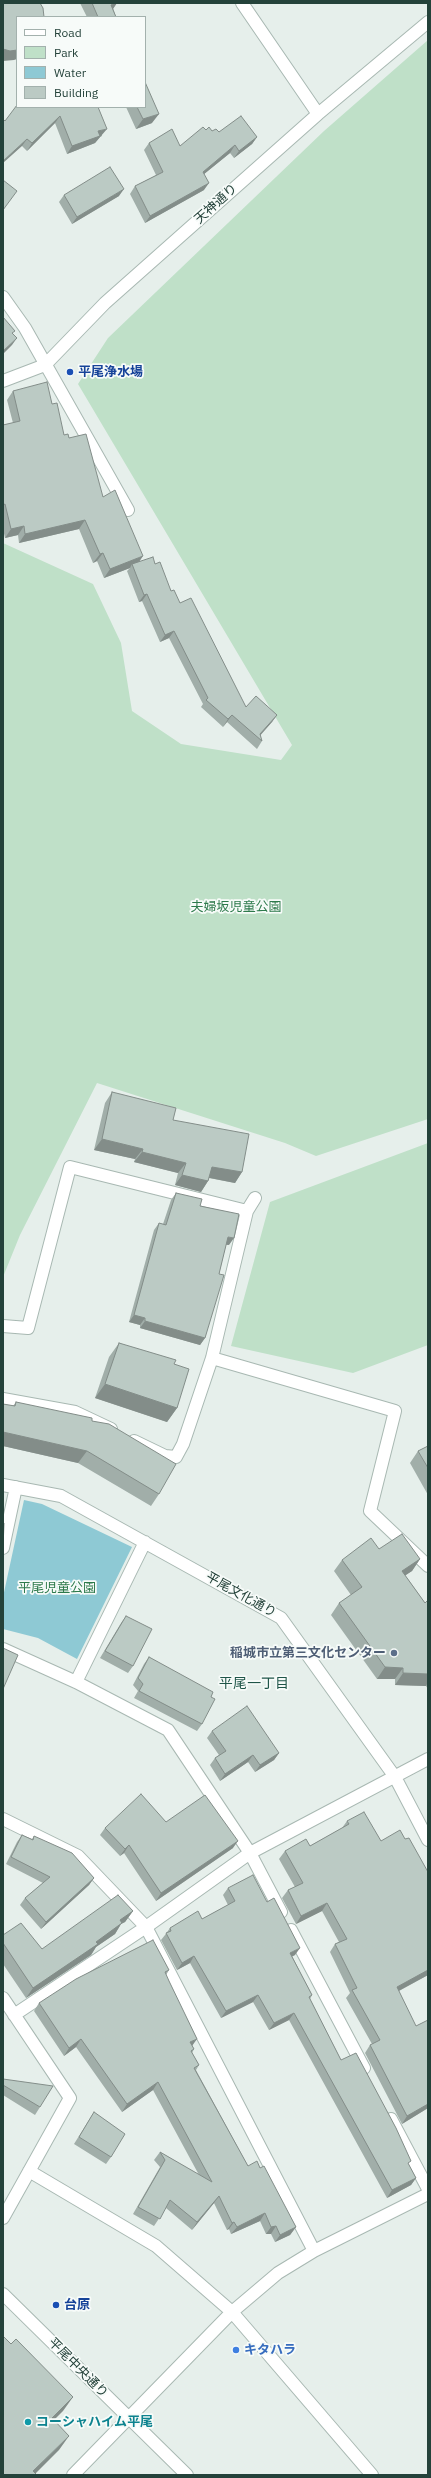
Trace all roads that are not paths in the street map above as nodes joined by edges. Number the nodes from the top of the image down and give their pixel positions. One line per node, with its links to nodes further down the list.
1 (242, 3): 3 (street)
2 (428, 22): 3 (street, 天神通り)
3 (318, 114): 5 (street, 天神通り)
4 (3, 297): 5 (street)
5 (45, 365): 6 (street, 天神通り); 7 (street)
6 (3, 381)
7 (128, 510)
8 (255, 1198): 9 (street)
9 (247, 1211): 10 (street); 11 (street)
10 (3, 1326)
11 (212, 1358): 12 (street); 17 (street)
12 (3, 1398)
13 (3, 1485): 14 (street, 平尾文化通り)
14 (16, 1487): 15 (street, 平尾文化通り); 16 (street)
15 (145, 1542): 19 (street); 21 (street, 平尾文化通り)
16 (3, 1548)
17 (428, 1566)
18 (3, 1649): 19 (street)
19 (76, 1682): 24 (street)
20 (428, 1759): 21 (street)
21 (395, 1777): 23 (street, 平尾文化通り); 24 (street)
22 (3, 1819): 25 (street)
23 (428, 1840)
24 (250, 1853): 25 (street); 28 (street)
25 (146, 1927): 27 (street); 34 (street)
26 (3, 1998): 27 (street)
27 (14, 2015): 30 (street)
28 (369, 2077)
29 (384, 2105): 31 (street)
30 (29, 2171): 33 (street); 36 (street)
31 (428, 2189)
32 (428, 2194): 34 (street)
33 (3, 2218)
34 (314, 2251): 36 (street)
35 (3, 2294): 37 (street, 平尾中央通り)
36 (232, 2312): 37 (street); 40 (street)
37 (129, 2418): 38 (street); 39 (street, 平尾中央通り)
38 (73, 2475)
39 (187, 2475)
40 (372, 2475)

